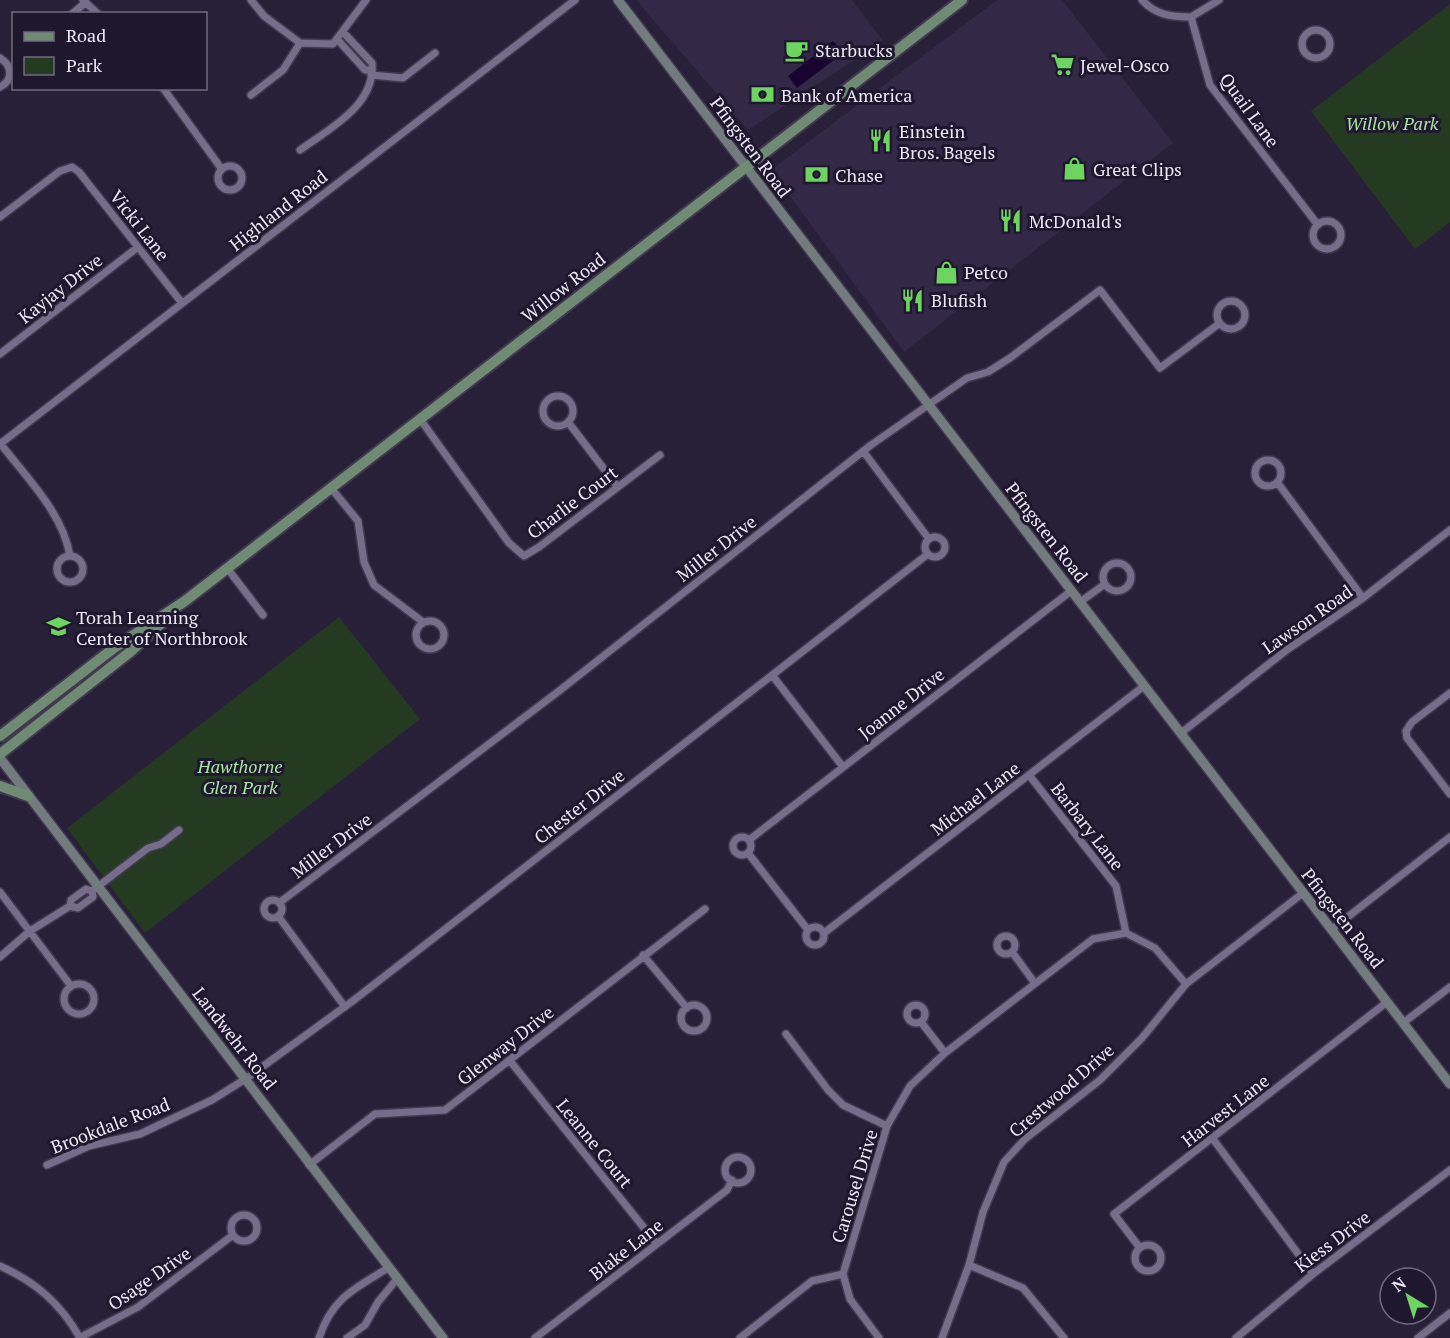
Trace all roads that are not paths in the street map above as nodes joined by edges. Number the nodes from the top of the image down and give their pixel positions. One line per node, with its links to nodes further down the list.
1 (251, 0): 13 (street)
2 (366, 0): 11 (street)
3 (575, 0): 28 (street, Highland Road)
4 (618, 0): 23 (main road, Pfingsten Road)
5 (963, 0): 23 (main road, Willow Road)
6 (1142, 0): 10 (street)
7 (1219, 0): 10 (street)
8 (84, 1): 9 (street)
9 (96, 12)
10 (1191, 17): 26 (street, Quail Lane)
11 (343, 32): 12 (street); 18 (street)
12 (337, 39): 13 (street); 18 (street)
13 (300, 43): 21 (street)
14 (1330, 45): 14 (street)
15 (435, 53): 18 (street)
16 (0, 58): 17 (street)
17 (11, 62): 19 (street)
18 (371, 73): 22 (street)
19 (0, 87)
20 (164, 90): 24 (street)
21 (251, 95)
22 (300, 150)
23 (746, 167): 31 (main road, Pfingsten Road); 32 (main road, Willow Road)
24 (221, 168)
25 (0, 217): 27 (street, Vicki Lane)
26 (1318, 225): 26 (street, Quail Lane)
27 (138, 247): 28 (street, Vicki Lane); 30 (street, Kayjay Drive)
28 (182, 303): 34 (street, Highland Road)
29 (1220, 323): 29 (street); 31 (street, Miller Drive)
30 (0, 354)
31 (928, 404): 35 (street, Miller Drive); 46 (main road, Pfingsten Road)
32 (420, 419): 38 (street, Charlie Court); 39 (main road, Willow Road)
33 (568, 422): 33 (street); 38 (street)
34 (0, 443): 43 (street)
35 (863, 451): 41 (street); 70 (street, Miller Drive)
36 (660, 455): 38 (street, Charlie Court)
37 (1277, 482): 47 (street)
38 (617, 486)
39 (331, 488): 44 (main road, Willow Road); 51 (street)
40 (1450, 530): 47 (street, Lawson Road)
41 (930, 539): 42 (street); 42 (street)
42 (928, 554): 52 (street, Chester Drive)
43 (70, 556)
44 (227, 568): 48 (main road, Willow Road); 50 (street)
45 (1105, 584): 45 (street); 49 (street)
46 (1071, 591): 49 (main road, Pfingsten Road); 58 (street, Joanne Drive)
47 (1363, 598): 55 (street, Lawson Road)
48 (184, 601): 56 (main road, Willow Road); 57 (main road, Willow Road)
49 (1080, 602): 53 (main road, Pfingsten Road)
50 (263, 615)
51 (423, 622): 51 (street)
52 (772, 675): 58 (street); 86 (street, Chester Drive)
53 (1144, 686): 55 (main road, Pfingsten Road); 59 (street, Michael Lane)
54 (1450, 693): 61 (street)
55 (1181, 733): 69 (main road, Pfingsten Road)
56 (0, 736)
57 (0, 756): 62 (main road, Landwehr Road)
58 (843, 767): 65 (street, Joanne Drive)
59 (1029, 776): 76 (street, Michael Lane); 77 (street, Barbary Lane)
60 (0, 786): 62 (main road)
61 (1450, 794)
62 (28, 796): 67 (main road, Landwehr Road)
63 (179, 830): 67 (street)
64 (1450, 837): 74 (street)
65 (749, 840): 66 (street); 66 (street)
66 (748, 853): 73 (street)
67 (94, 889): 75 (street); 93 (main road, Landwehr Road)
68 (0, 892): 75 (street)
69 (1303, 893): 74 (main road, Pfingsten Road); 82 (street, Crestwood Drive)
70 (279, 903): 72 (street); 72 (street)
71 (705, 909): 79 (street, Glenway Drive)
72 (278, 916): 86 (street)
73 (808, 930): 76 (street); 76 (street)
74 (1331, 930): 85 (main road, Pfingsten Road)
75 (30, 931): 80 (street); 83 (street)
76 (824, 933)
77 (1126, 933): 81 (street, Carousel Drive); 82 (street)
78 (1012, 952): 81 (street)
79 (643, 955): 87 (street); 92 (street, Glenway Drive)
80 (0, 957)
81 (1034, 982): 91 (street, Carousel Drive)
82 (1186, 984): 104 (street, Crestwood Drive)
83 (72, 986): 83 (street)
84 (1450, 987): 89 (street)
85 (1387, 1002): 89 (main road, Pfingsten Road); 96 (street, Harvest Lane)
86 (345, 1007): 93 (street, Chester Drive)
87 (687, 1008)
88 (921, 1022): 91 (street)
89 (1403, 1023): 94 (main road, Pfingsten Road)
90 (786, 1034): 95 (street)
91 (945, 1053): 95 (street, Carousel Drive)
92 (510, 1061): 98 (street, Glenway Drive); 102 (street, Leanne Court)
93 (246, 1078): 97 (street, Brookdale Road); 98 (main road, Landwehr Road)
94 (1450, 1084)
95 (887, 1126): 107 (street, Carousel Drive)
96 (1213, 1139): 103 (street, Harvest Lane); 108 (street)
97 (47, 1165)
98 (309, 1165): 106 (main road, Landwehr Road)
99 (1450, 1170): 108 (street, Kiess Drive)
100 (732, 1180): 102 (street, Blake Lane)
101 (233, 1235): 111 (street, Osage Drive)
102 (657, 1244): 115 (street, Blake Lane)
103 (1140, 1248)
104 (969, 1265): 118 (street, Crestwood Drive); 119 (street)
105 (0, 1266): 111 (street)
106 (388, 1268): 109 (main road, Landwehr Road); 112 (street)
107 (843, 1274): 116 (street); 117 (street)
108 (1312, 1274): 120 (street, Kiess Drive)
109 (397, 1279): 113 (street); 114 (main road, Landwehr Road)
110 (1450, 1313): 121 (street)
111 (79, 1338)
112 (319, 1338)
113 (347, 1338)
114 (443, 1338)
115 (535, 1338)
116 (740, 1338)
117 (879, 1338)
118 (942, 1338)
119 (1064, 1338)
120 (1236, 1338)
121 (1418, 1338)

